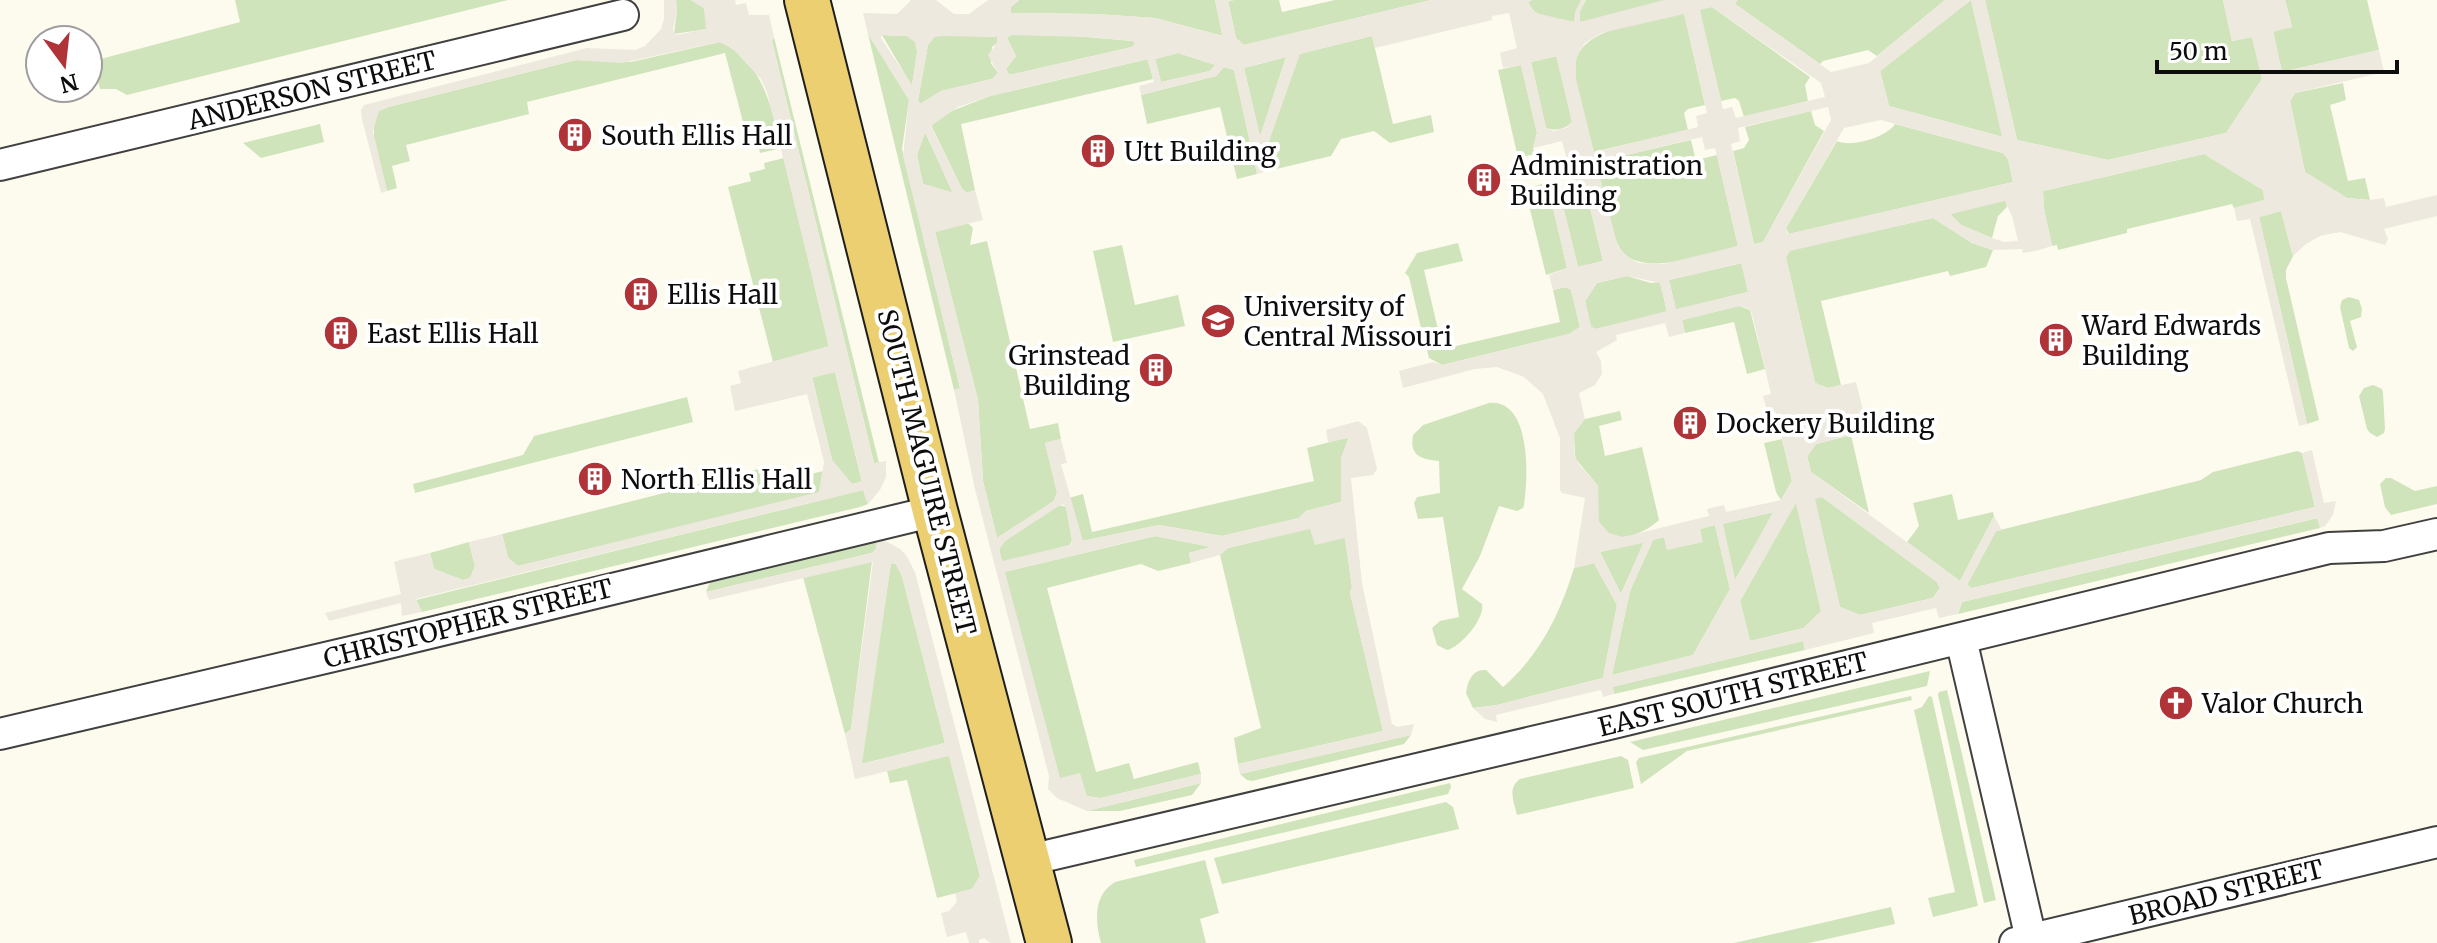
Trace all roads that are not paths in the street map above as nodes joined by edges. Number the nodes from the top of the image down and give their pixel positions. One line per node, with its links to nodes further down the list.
1 (807, 0): 4 (main road, SOUTH MAGUIRE STREET)
2 (623, 15): 3 (street, ANDERSON STREET)
3 (0, 165)
4 (935, 511): 7 (street, CHRISTOPHER STREET); 9 (main road, SOUTH MAGUIRE STREET)
5 (2437, 534): 6 (street, EAST SOUTH STREET)
6 (1961, 639): 9 (street, EAST SOUTH STREET); 10 (street)
7 (0, 734)
8 (2437, 842): 10 (street, BROAD STREET)
9 (1029, 860): 11 (main road, SOUTH MAGUIRE STREET)
10 (2026, 942)
11 (1049, 943)

